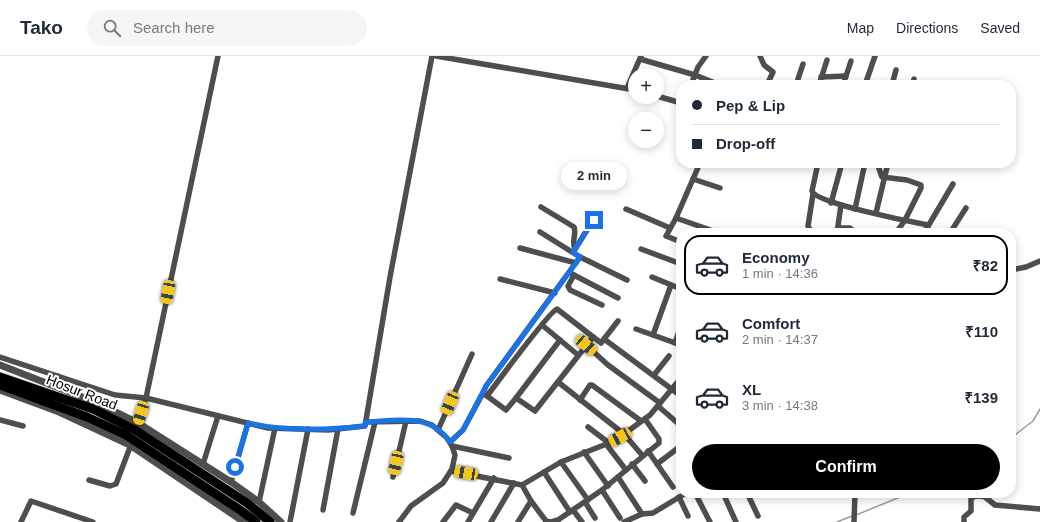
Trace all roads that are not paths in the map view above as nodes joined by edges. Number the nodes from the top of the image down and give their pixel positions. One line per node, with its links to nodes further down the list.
1 (218, 56): 100 (street)
2 (432, 56): 109 (street)
3 (436, 56): 23 (street)
4 (706, 56): 12 (street)
5 (760, 56): 17 (street)
6 (875, 56): 21 (street)
7 (640, 57): 12 (street); 23 (street)
8 (827, 60): 14 (street)
9 (851, 61): 13 (street)
10 (803, 64): 18 (street)
11 (896, 70): 22 (street)
12 (695, 75): 15 (street); 16 (street)
13 (846, 76): 14 (street); 20 (street)
14 (821, 77): 19 (street)
15 (693, 80)
16 (708, 80)
17 (769, 80)
18 (798, 80)
19 (820, 80)
20 (845, 80)
21 (867, 80)
22 (893, 80)
23 (627, 88)
24 (664, 98): 25 (street)
25 (676, 102)
26 (698, 168): 33 (street)
27 (817, 168): 36 (street)
28 (841, 168): 37 (street)
29 (864, 168): 41 (street)
30 (879, 168): 32 (street)
31 (887, 168): 32 (street)
32 (884, 178): 43 (street); 46 (street)
33 (693, 179): 35 (street); 44 (street)
34 (954, 184): 47 (street)
35 (720, 188)
36 (813, 194): 37 (street); 50 (street)
37 (832, 202): 38 (street)
38 (841, 205): 41 (street); 51 (street)
39 (542, 207): 59 (street)
40 (966, 208): 54 (street)
41 (855, 209): 43 (street)
42 (626, 210): 48 (street)
43 (876, 213): 46 (street)
44 (676, 218): 48 (street); 49 (street)
45 (594, 220): 59 (street)
46 (905, 220): 47 (street); 52 (street)
47 (928, 225): 53 (street)
48 (670, 228): 56 (street)
49 (705, 228)
50 (809, 228)
51 (838, 228)
52 (899, 228)
53 (926, 228)
54 (953, 228)
55 (540, 232): 59 (street)
56 (676, 240)
57 (520, 248): 63 (street)
58 (641, 248): 62 (street)
59 (574, 251): 60 (street)
60 (580, 257): 63 (street); 68 (street)
61 (1040, 261): 64 (street)
62 (676, 262)
63 (576, 263): 65 (street)
64 (1016, 269)
65 (572, 274): 71 (street); 72 (street); 73 (street)
66 (652, 277): 69 (street)
67 (500, 279): 71 (street)
68 (627, 280)
69 (671, 285): 70 (street); 77 (street)
70 (676, 287)
71 (554, 293): 99 (street)
72 (618, 298)
73 (602, 305)
74 (618, 321): 79 (street)
75 (542, 325): 78 (street); 80 (street); 99 (street)
76 (636, 329): 77 (street)
77 (653, 335): 82 (street)
78 (593, 337): 79 (street); 83 (street)
79 (604, 339): 89 (street)
80 (560, 340): 85 (street); 101 (street)
81 (676, 340): 82 (street)
82 (675, 343)
83 (586, 345): 85 (street); 103 (street)
84 (472, 354): 118 (street)
85 (578, 355): 92 (street)
86 (669, 356): 89 (street)
87 (0, 357): 91 (street)
88 (0, 365): 95 (street)
89 (654, 375): 96 (street)
90 (0, 377): 113 (highway, Hosur Road)
91 (58, 377): 95 (street); 100 (street)
92 (558, 382): 101 (street); 102 (street)
93 (0, 385): 120 (highway, Hosur Road)
94 (676, 385): 96 (street)
95 (56, 386): 113 (street)
96 (673, 389): 98 (street); 103 (street)
97 (0, 390): 120 (street)
98 (676, 392)
99 (485, 395): 101 (street); 121 (street)
100 (146, 398): 104 (street); 113 (street)
101 (516, 398)
102 (580, 400): 106 (street); 119 (street)
103 (659, 404): 106 (street); 108 (street)
104 (218, 416): 111 (street); 129 (street)
105 (0, 420): 112 (street)
106 (643, 420): 119 (street); 124 (street)
107 (406, 421): 110 (street); 118 (street); 135 (street)
108 (676, 421)
109 (366, 422): 110 (street); 117 (street)
110 (375, 422): 160 (street)
111 (248, 423): 115 (street); 140 (street)
112 (23, 426)
113 (137, 426): 129 (street); 172 (highway, Hosur Road)
114 (588, 427): 122 (street)
115 (275, 428): 116 (street); 156 (street)
116 (308, 429): 117 (street); 174 (street)
117 (338, 429): 158 (street)
118 (438, 430): 121 (street)
119 (624, 434): 122 (street); 126 (street)
120 (131, 442): 138 (street); 170 (street); 171 (highway, Hosur Road)
121 (451, 444): 127 (street); 133 (street)
122 (607, 444): 125 (street); 132 (street)
123 (676, 450): 131 (street)
124 (648, 451): 126 (street); 131 (street)
125 (584, 452): 128 (street); 143 (street)
126 (642, 455): 130 (street)
127 (509, 458)
128 (561, 462): 134 (street); 155 (street)
129 (203, 464): 140 (street)
130 (632, 464): 132 (street); 139 (street)
131 (657, 464): 144 (street)
132 (626, 470): 136 (street)
133 (451, 471): 137 (street); 175 (street)
134 (544, 472): 142 (street); 159 (street)
135 (393, 477)
136 (618, 477): 143 (street); 162 (street)
137 (494, 478): 141 (street); 161 (street)
138 (89, 480)
139 (645, 480)
140 (231, 482): 156 (street)
141 (514, 483): 142 (street); 178 (street)
142 (522, 485): 154 (street)
143 (608, 486): 145 (street)
144 (673, 487)
145 (602, 490): 155 (street); 166 (street)
146 (677, 498): 162 (street)
147 (679, 498): 163 (street)
148 (698, 498): 182 (street)
149 (725, 498): 183 (street)
150 (749, 498): 164 (street)
151 (855, 498): 184 (street)
152 (972, 498): 185 (street)
153 (986, 498): 157 (street)
154 (531, 501): 179 (street); 180 (street)
155 (586, 501): 159 (street); 165 (street)
156 (259, 502): 173 (street)
157 (1040, 509)
158 (323, 510)
159 (572, 511): 167 (street); 181 (street)
160 (353, 514)
161 (473, 514): 176 (street); 177 (street)
162 (642, 514): 166 (street)
163 (688, 516)
164 (758, 516)
165 (595, 518)
166 (622, 520)
167 (559, 521): 180 (street)
168 (21, 522): 169 (street)
169 (93, 522)
170 (244, 522)
171 (256, 522)
172 (270, 522)
173 (281, 522)
174 (290, 522)
175 (399, 522)
176 (443, 522)
177 (468, 522)
178 (491, 522)
179 (518, 522)
180 (548, 522)
181 (582, 522)
182 (710, 522)
183 (736, 522)
184 (854, 522)
185 (964, 522)

